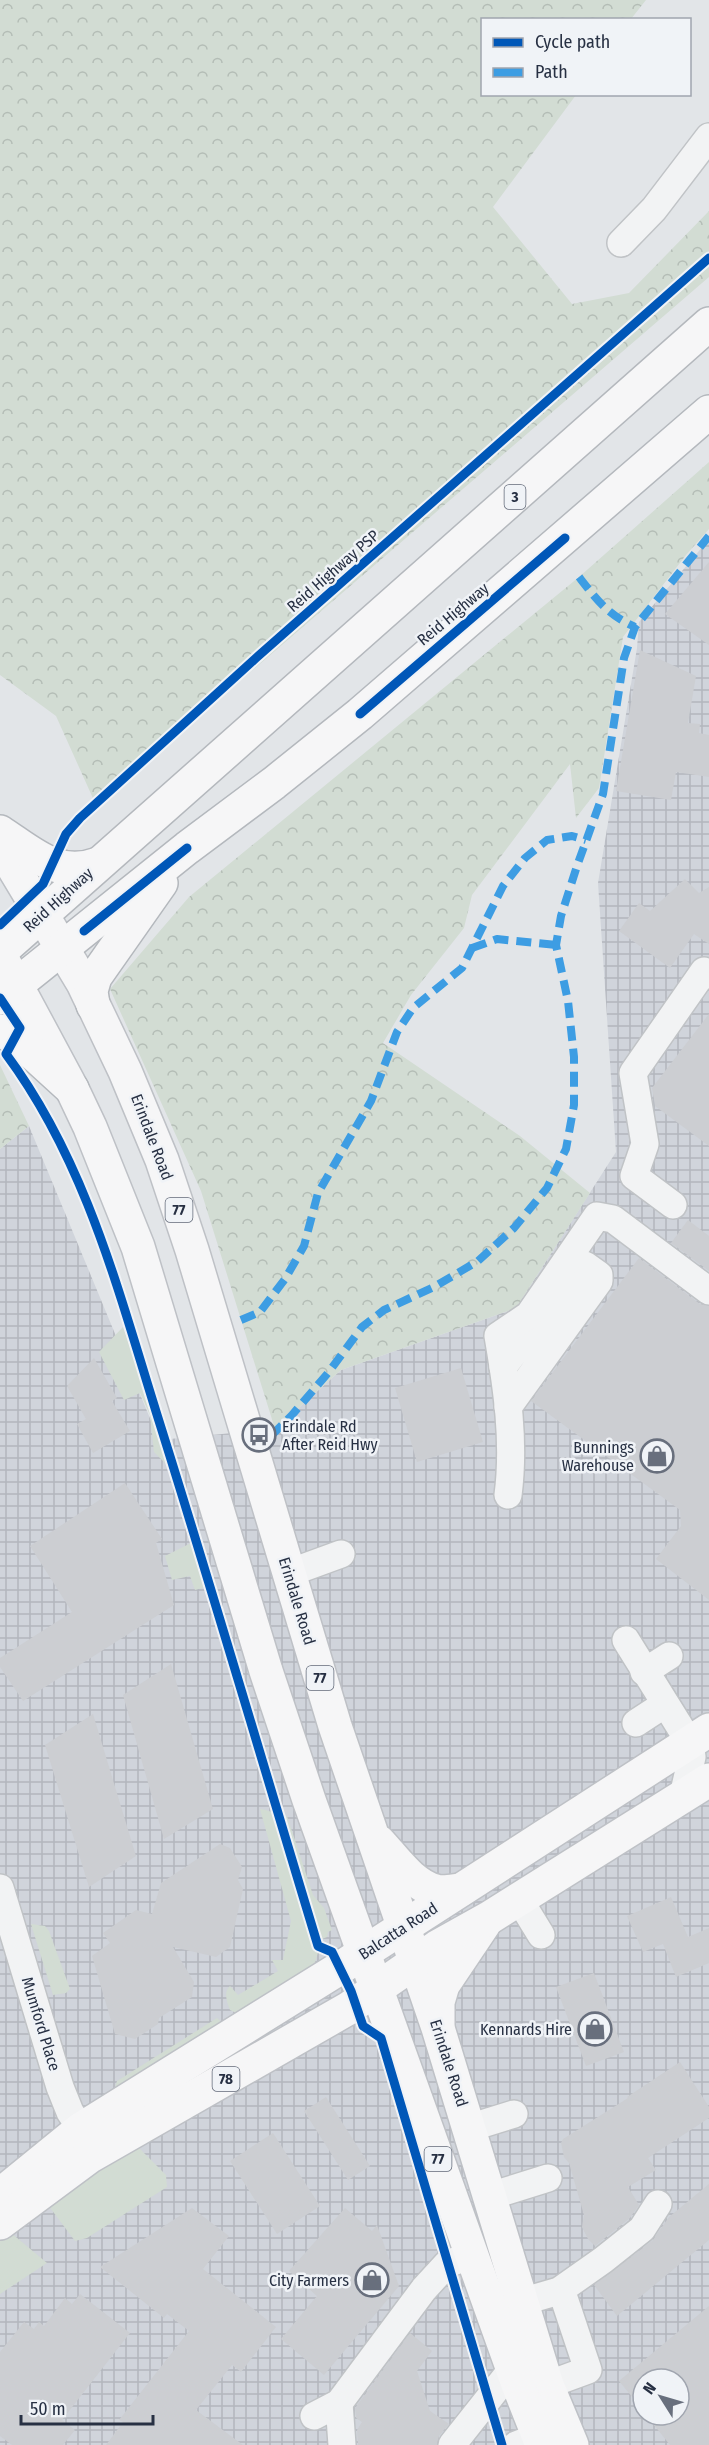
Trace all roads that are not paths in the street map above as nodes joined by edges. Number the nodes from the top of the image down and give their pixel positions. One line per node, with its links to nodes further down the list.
1 (709, 137): 2 (street)
2 (621, 243)
3 (709, 324): 8 (main road, Reid Highway / 3)
4 (709, 412): 7 (main road, Reid Highway)
5 (0, 832): 8 (main road)
6 (0, 846): 9 (main road, Erindale Road / 77)
7 (187, 848): 10 (main road, Reid Highway); 14 (main road)
8 (98, 864): 9 (main road, Reid Highway / 3)
9 (42, 915): 10 (main road, Erindale Road / 77); 11 (main road, Reid Highway / 3)
10 (62, 947): 13 (main road, Reid Highway); 14 (main road, Erindale Road / 77)
11 (0, 953): 13 (main road, Erindale Road / 77)
12 (709, 975): 17 (street)
13 (8, 991): 16 (main road, Erindale Road / 77)
14 (93, 1005): 23 (main road, Erindale Road / 77)
15 (0, 1031): 16 (main road)
16 (72, 1089): 38 (main road, Erindale Road / 77)
17 (673, 1205)
18 (709, 1292): 19 (street)
19 (503, 1368): 20 (street); 20 (street)
20 (508, 1407): 21 (street)
21 (508, 1495)
22 (341, 1554): 23 (street)
23 (289, 1573): 31 (main road, Erindale Road / 77)
24 (626, 1640): 26 (street)
25 (669, 1656): 26 (street)
26 (637, 1672): 27 (street)
27 (665, 1704): 28 (street); 29 (street)
28 (636, 1723)
29 (703, 1740): 30 (street); 33 (main road, Balcatta Road)
30 (696, 1788): 34 (main road, Balcatta Road / 78)
31 (371, 1833): 33 (main road); 36 (main road, Erindale Road / 77)
32 (0, 1888): 44 (street, Mumford Place)
33 (460, 1890): 36 (main road, Balcatta Road)
34 (519, 1899): 35 (main road, Balcatta Road / 78); 37 (street)
35 (489, 1918): 39 (main road, Balcatta Road / 78); 41 (main road)
36 (403, 1927): 38 (main road, Balcatta Road); 39 (main road, Erindale Road / 77)
37 (541, 1935)
38 (363, 1953): 40 (main road, Erindale Road / 77); 44 (main road, Balcatta Road)
39 (415, 1962): 40 (main road, Balcatta Road / 78); 41 (main road, Erindale Road / 77)
40 (376, 1990): 44 (main road, Balcatta Road / 78); 50 (main road, Erindale Road / 77)
41 (438, 2028): 43 (main road, Erindale Road / 77)
42 (514, 2114): 43 (street)
43 (470, 2128): 46 (main road, Erindale Road / 77)
44 (89, 2140): 47 (main road, Balcatta Road); 49 (main road, Balcatta Road / 78)
45 (548, 2178): 46 (street)
46 (485, 2186): 52 (main road, Erindale Road / 77)
47 (0, 2195)
48 (658, 2204): 51 (street)
49 (0, 2223)
50 (472, 2255): 53 (main road, Erindale Road / 77); 54 (street)
51 (558, 2291): 52 (street); 53 (street)
52 (519, 2295): 53 (main road, Erindale Road / 77)
53 (518, 2383): 56 (main road, Erindale Road / 77); 58 (street); 59 (main road, Erindale Road / 77)
54 (339, 2403): 55 (street); 57 (street)
55 (314, 2416)
56 (533, 2442)
57 (342, 2445)
58 (452, 2445)
59 (572, 2445)

